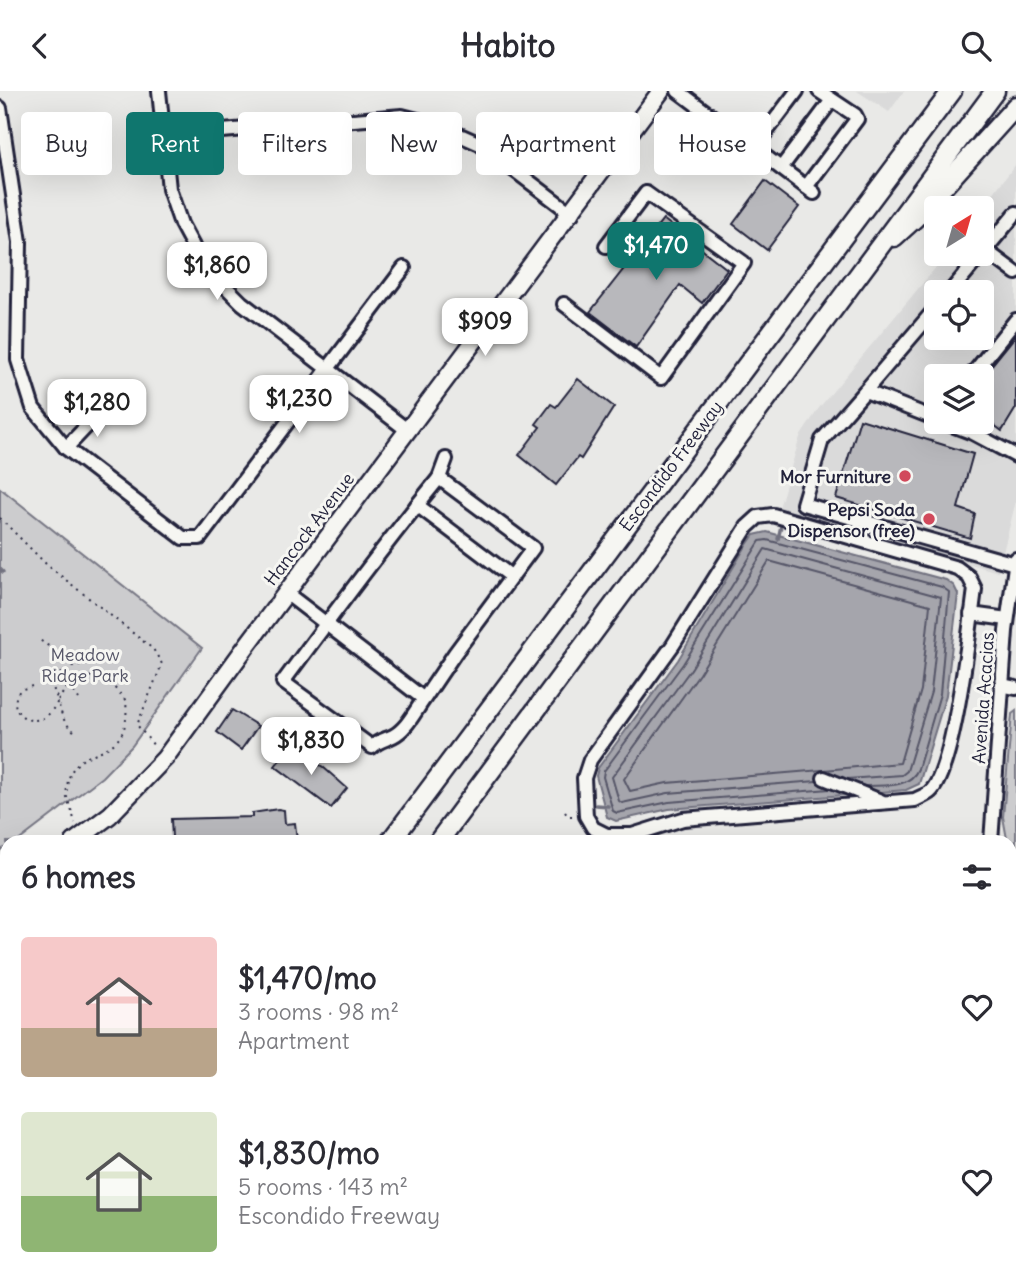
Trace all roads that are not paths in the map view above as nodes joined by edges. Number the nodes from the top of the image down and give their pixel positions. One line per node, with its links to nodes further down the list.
1 (159, 91): 12 (street)
2 (661, 91): 21 (main road, Hancock Avenue)
3 (678, 91): 13 (street)
4 (797, 91): 14 (street)
5 (819, 91): 9 (street)
6 (937, 91): 19 (highway)
7 (952, 91): 19 (highway, Escondido Freeway)
8 (995, 91): 25 (highway, Escondido Freeway)
9 (832, 100): 17 (street); 17 (street)
10 (1016, 106): 25 (highway)
11 (0, 108): 40 (street)
12 (160, 112)
13 (706, 112)
14 (771, 125)
15 (224, 131): 21 (street)
16 (771, 161): 17 (street)
17 (780, 168)
18 (167, 175): 34 (street)
19 (867, 204): 57 (highway, Escondido Freeway)
20 (1016, 213): 22 (street)
21 (572, 214): 38 (main road, Hancock Avenue)
22 (994, 239)
23 (606, 246): 30 (street)
24 (994, 257): 28 (street)
25 (867, 260): 58 (highway, Escondido Freeway)
26 (972, 266): 29 (street)
27 (404, 268): 34 (street)
28 (1016, 273)
29 (960, 280)
30 (564, 304)
31 (1016, 320): 33 (street)
32 (924, 322): 35 (street)
33 (981, 364)
34 (328, 369): 38 (street); 40 (street)
35 (865, 391): 37 (street); 45 (street)
36 (104, 408): 40 (street)
37 (924, 414)
38 (407, 430): 47 (main road, Hancock Avenue)
39 (975, 434): 41 (street)
40 (66, 448)
41 (1016, 456)
42 (446, 459): 43 (street)
43 (439, 478): 44 (street); 46 (street)
44 (417, 505): 46 (street); 50 (street)
45 (1016, 561): 49 (street, Avenida Acacias)
46 (512, 576): 53 (street)
47 (286, 593): 50 (street); 56 (main road, Hancock Avenue)
48 (971, 614): 49 (street); 55 (street); 55 (street)
49 (1007, 619): 51 (street, Avenida Acacias)
50 (326, 624): 53 (street); 53 (street)
51 (1001, 685): 52 (street); 59 (street, Avenida Acacias)
52 (1016, 688)
53 (424, 699)
54 (824, 778): 55 (street)
55 (884, 802)
56 (82, 835)
57 (395, 835)
58 (443, 835)
59 (990, 835)

